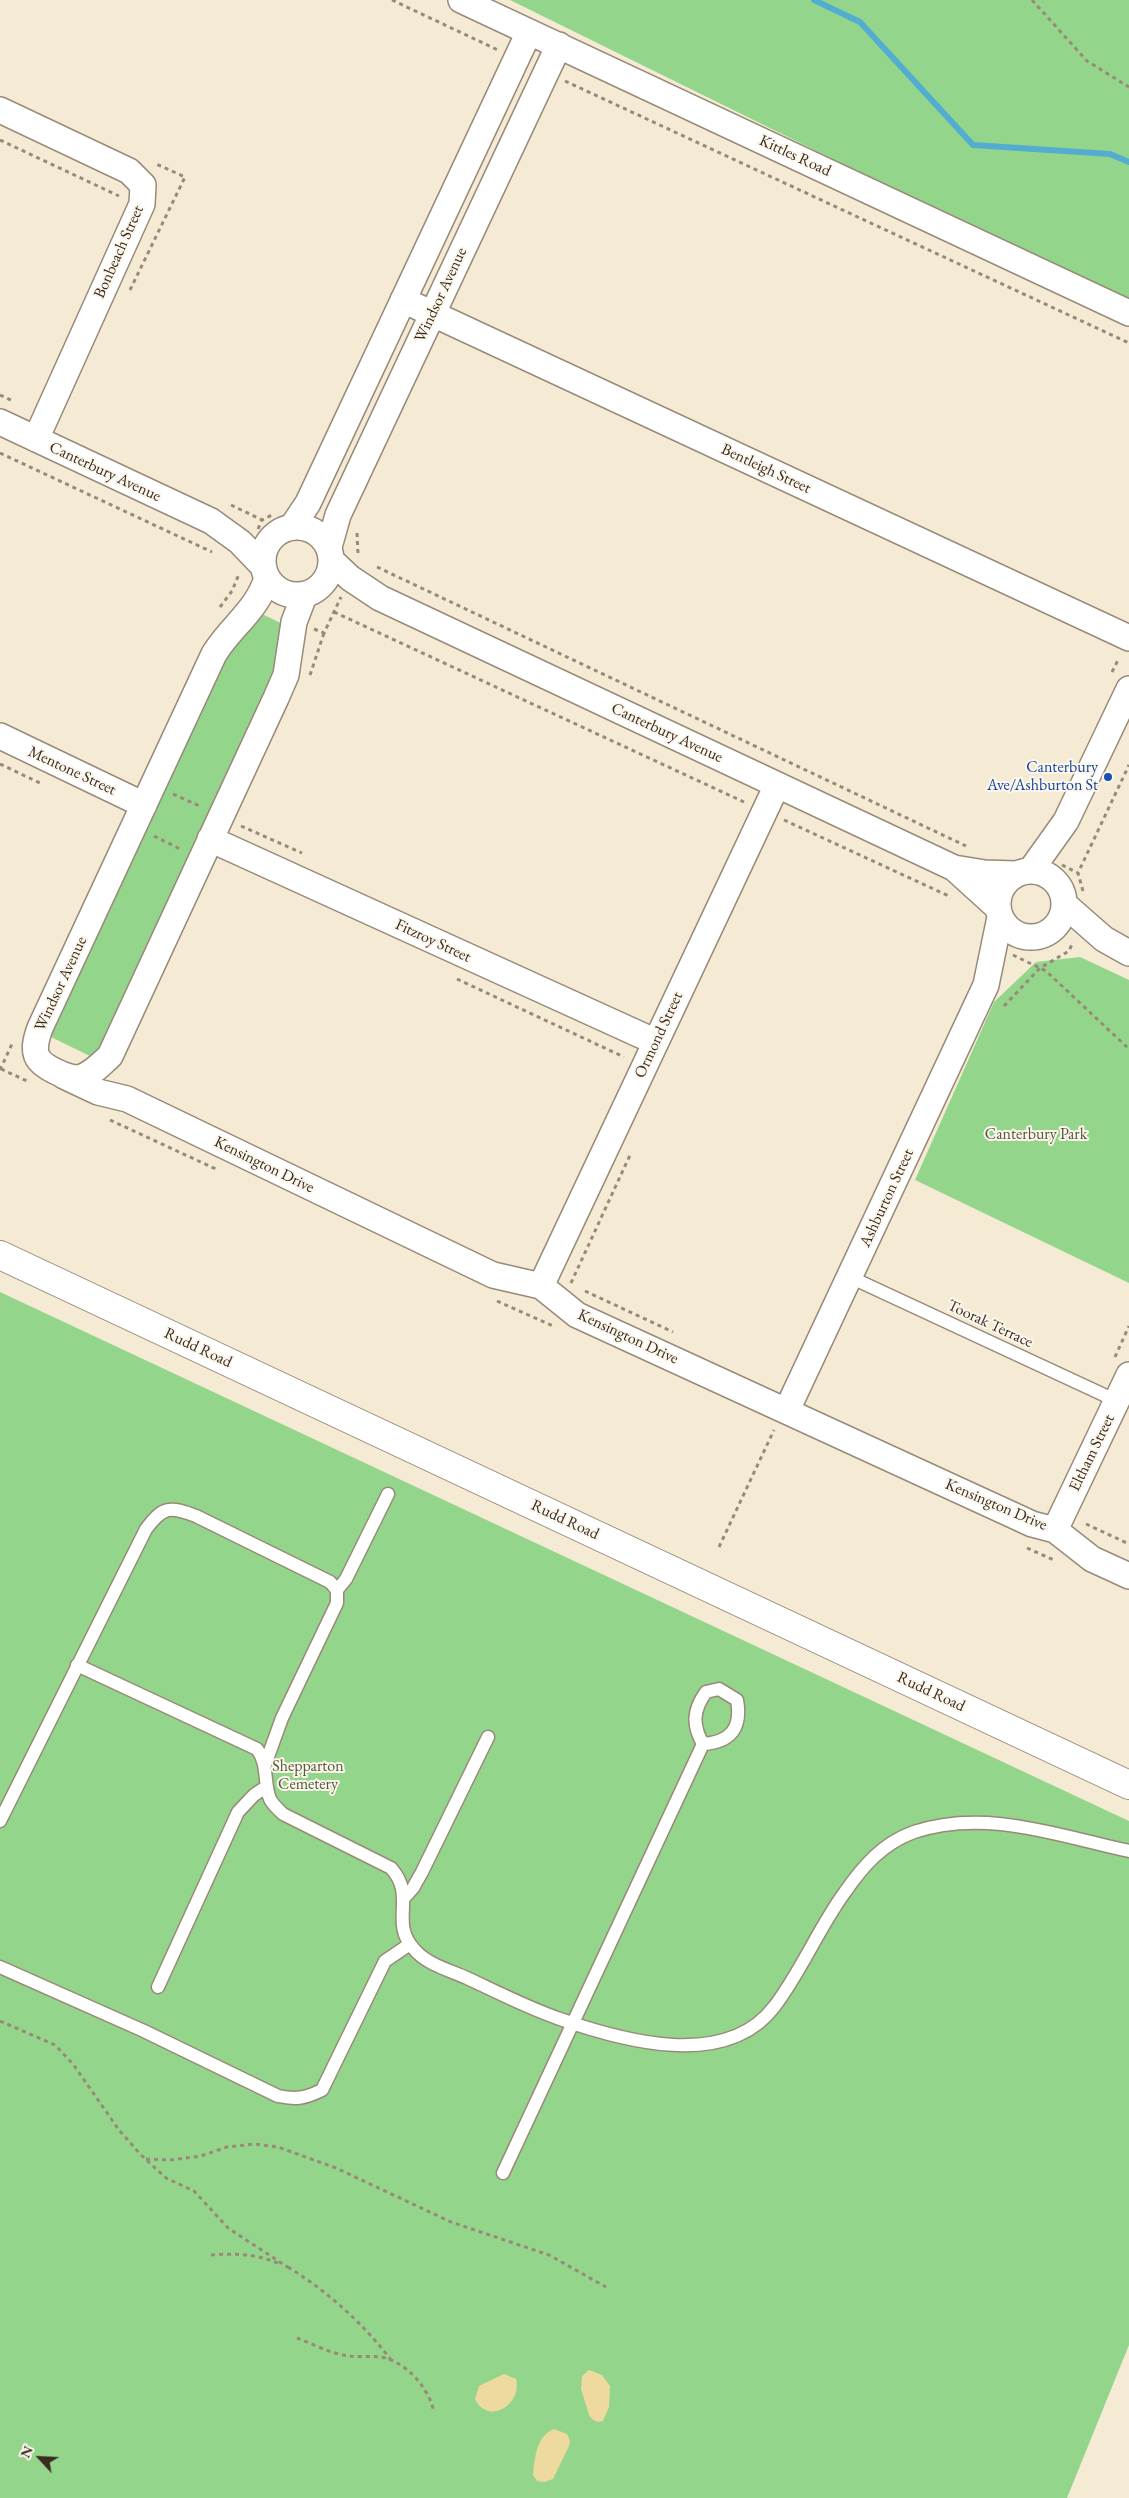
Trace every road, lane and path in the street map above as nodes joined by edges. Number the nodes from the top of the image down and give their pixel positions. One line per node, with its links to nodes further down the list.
1 (392, 0): 6 (path)
2 (461, 0): 4 (street, Kittles Road)
3 (1032, 0): 8 (path)
4 (529, 32): 5 (street, Kittles Road); 6 (street, Windsor Avenue)
5 (559, 46): 7 (street, Windsor Avenue); 13 (street, Kittles Road)
6 (516, 58): 12 (street, Windsor Avenue)
7 (546, 72): 14 (street, Windsor Avenue); 15 (path)
8 (1129, 87)
9 (0, 110): 17 (street, Bonbeach Street)
10 (0, 140): 11 (path)
11 (123, 197)
12 (403, 300): 14 (street, Bentleigh Street); 19 (street, Windsor Avenue)
13 (1129, 313)
14 (433, 314): 20 (street, Windsor Avenue); 29 (street, Bentleigh Street)
15 (1129, 343)
16 (0, 422): 17 (street, Canterbury Avenue)
17 (36, 439): 21 (street, Canterbury Avenue)
18 (0, 453): 22 (path)
19 (306, 505): 21 (street, Windsor Avenue); 21 (path)
20 (338, 515): 24 (street, Windsor Avenue); 24 (path)
21 (267, 547): 24 (street, Canterbury Avenue); 25 (street, Canterbury Avenue); 26 (street, Windsor Avenue); 26 (path)
22 (216, 553)
23 (376, 566): 40 (path)
24 (337, 578): 25 (street, Windsor Avenue); 28 (path); 34 (street, Canterbury Avenue); 36 (path)
25 (309, 594): 27 (street)
26 (257, 602): 35 (street, Windsor Avenue)
27 (295, 620): 28 (path); 39 (street)
28 (324, 633): 30 (path)
29 (1129, 638)
30 (308, 682)
31 (1129, 689): 38 (street)
32 (0, 736): 35 (street, Mentone Street)
33 (1129, 765): 46 (path)
34 (777, 785): 36 (street, Ormond Street); 41 (street, Canterbury Avenue)
35 (144, 805): 55 (street, Windsor Avenue)
36 (765, 811): 44 (path); 52 (street, Ormond Street)
37 (247, 817): 39 (path)
38 (1066, 821): 42 (street); 43 (street)
39 (221, 844): 52 (street, Fitzroy Street); 54 (street)
40 (974, 850)
41 (954, 868): 42 (street, Canterbury Avenue); 45 (street, Canterbury Avenue)
42 (1024, 872): 43 (street); 45 (street)
43 (1062, 895): 46 (street); 47 (street)
44 (952, 898)
45 (999, 913): 47 (street); 50 (street, Ashburton Street)
46 (1080, 929): 47 (street); 48 (street); 49 (path)
47 (1029, 942): 49 (path); 50 (street, Ashburton Street)
48 (1129, 953)
49 (1040, 968): 51 (path); 53 (path)
50 (986, 985): 58 (street, Ashburton Street)
51 (1000, 1013)
52 (656, 1042): 59 (street, Ormond Street)
53 (1129, 1049)
54 (110, 1056): 55 (street); 56 (street, Kensington Drive)
55 (64, 1076): 56 (street, Kensington Drive)
56 (127, 1099): 59 (street, Kensington Drive)
57 (0, 1255): 74 (street, Rudd Road)
58 (850, 1277): 62 (lane, Toorak Terrace); 63 (street, Ashburton Street)
59 (544, 1280): 60 (path); 63 (street, Kensington Drive)
60 (678, 1334)
61 (1129, 1375): 62 (street, Eltham Street)
62 (1117, 1401): 65 (street, Eltham Street)
63 (781, 1420): 65 (street, Kensington Drive); 67 (path)
64 (388, 1494): 69 (lane)
65 (1059, 1522): 66 (path); 68 (street, Kensington Drive)
66 (1129, 1544)
67 (719, 1547)
68 (1129, 1576)
69 (337, 1590): 70 (lane); 73 (lane)
70 (77, 1664): 73 (lane); 76 (lane)
71 (488, 1737): 78 (lane)
72 (703, 1744): 72 (lane); 83 (lane)
73 (265, 1765): 75 (lane)
74 (1129, 1785)
75 (266, 1787): 78 (lane); 81 (lane)
76 (0, 1821)
77 (1129, 1851): 83 (lane)
78 (404, 1898): 79 (lane)
79 (410, 1944): 80 (lane); 83 (lane)
80 (0, 1967)
81 (158, 1987)
82 (0, 2021): 84 (path)
83 (572, 2023): 85 (lane)
84 (146, 2159): 87 (path); 88 (path)
85 (503, 2173)
86 (211, 2255): 87 (path)
87 (289, 2268): 90 (path)
88 (606, 2287)
89 (297, 2338): 90 (path)
90 (391, 2360): 91 (path)
91 (434, 2412)

